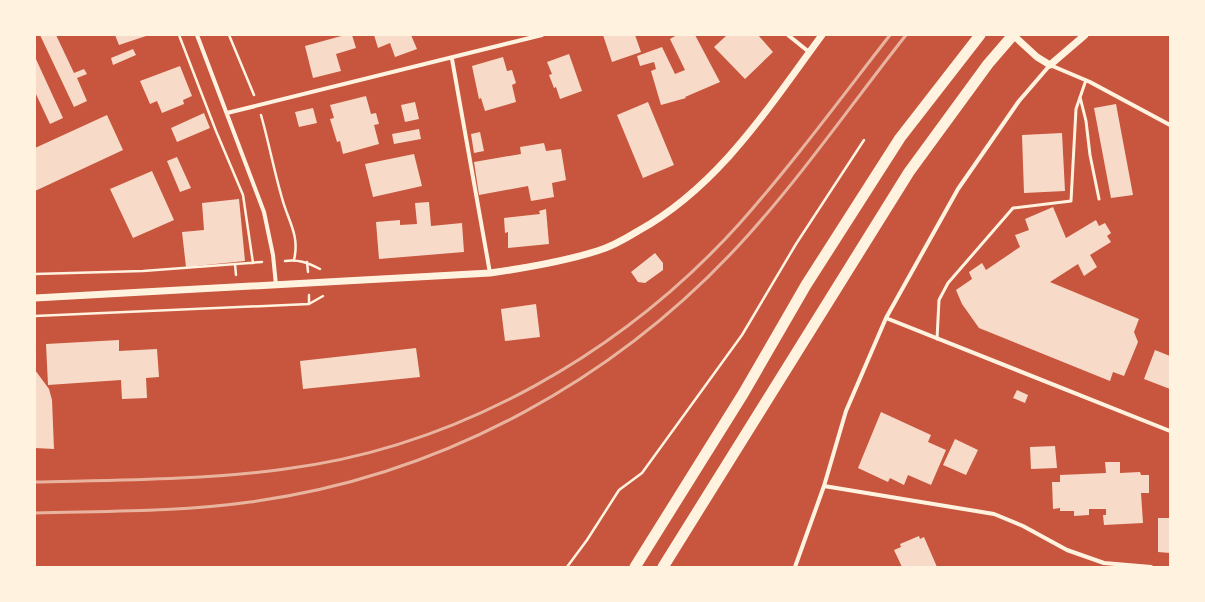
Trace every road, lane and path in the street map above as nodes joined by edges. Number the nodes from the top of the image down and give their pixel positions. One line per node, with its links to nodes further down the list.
1 (179, 35): 24 (path)
2 (197, 35): 16 (street)
3 (228, 35): 15 (path)
4 (542, 35): 11 (street)
5 (788, 35): 10 (street)
6 (822, 35): 10 (street)
7 (980, 35): 34 (highway)
8 (1013, 35): 12 (street); 35 (highway)
9 (1085, 35): 12 (street)
10 (809, 52): 23 (street)
11 (452, 59): 15 (street); 23 (street)
12 (1050, 65): 13 (street); 29 (street)
13 (1086, 80): 14 (lane); 17 (street)
14 (1080, 97): 19 (lane); 30 (lane)
15 (258, 104): 16 (street); 21 (path)
16 (227, 113): 25 (street)
17 (1170, 125)
18 (864, 140): 33 (path)
19 (1099, 199)
20 (288, 260): 21 (path)
21 (294, 260): 22 (path)
22 (307, 262)
23 (490, 273): 25 (street)
24 (35, 274)
25 (276, 285): 26 (street)
26 (35, 298)
27 (309, 304): 28 (path)
28 (35, 316)
29 (886, 318): 30 (street); 32 (street)
30 (937, 339): 31 (street)
31 (1170, 431)
32 (824, 486): 36 (street); 37 (street)
33 (567, 567)
34 (635, 567)
35 (663, 567)
36 (795, 567)
37 (1151, 567)

